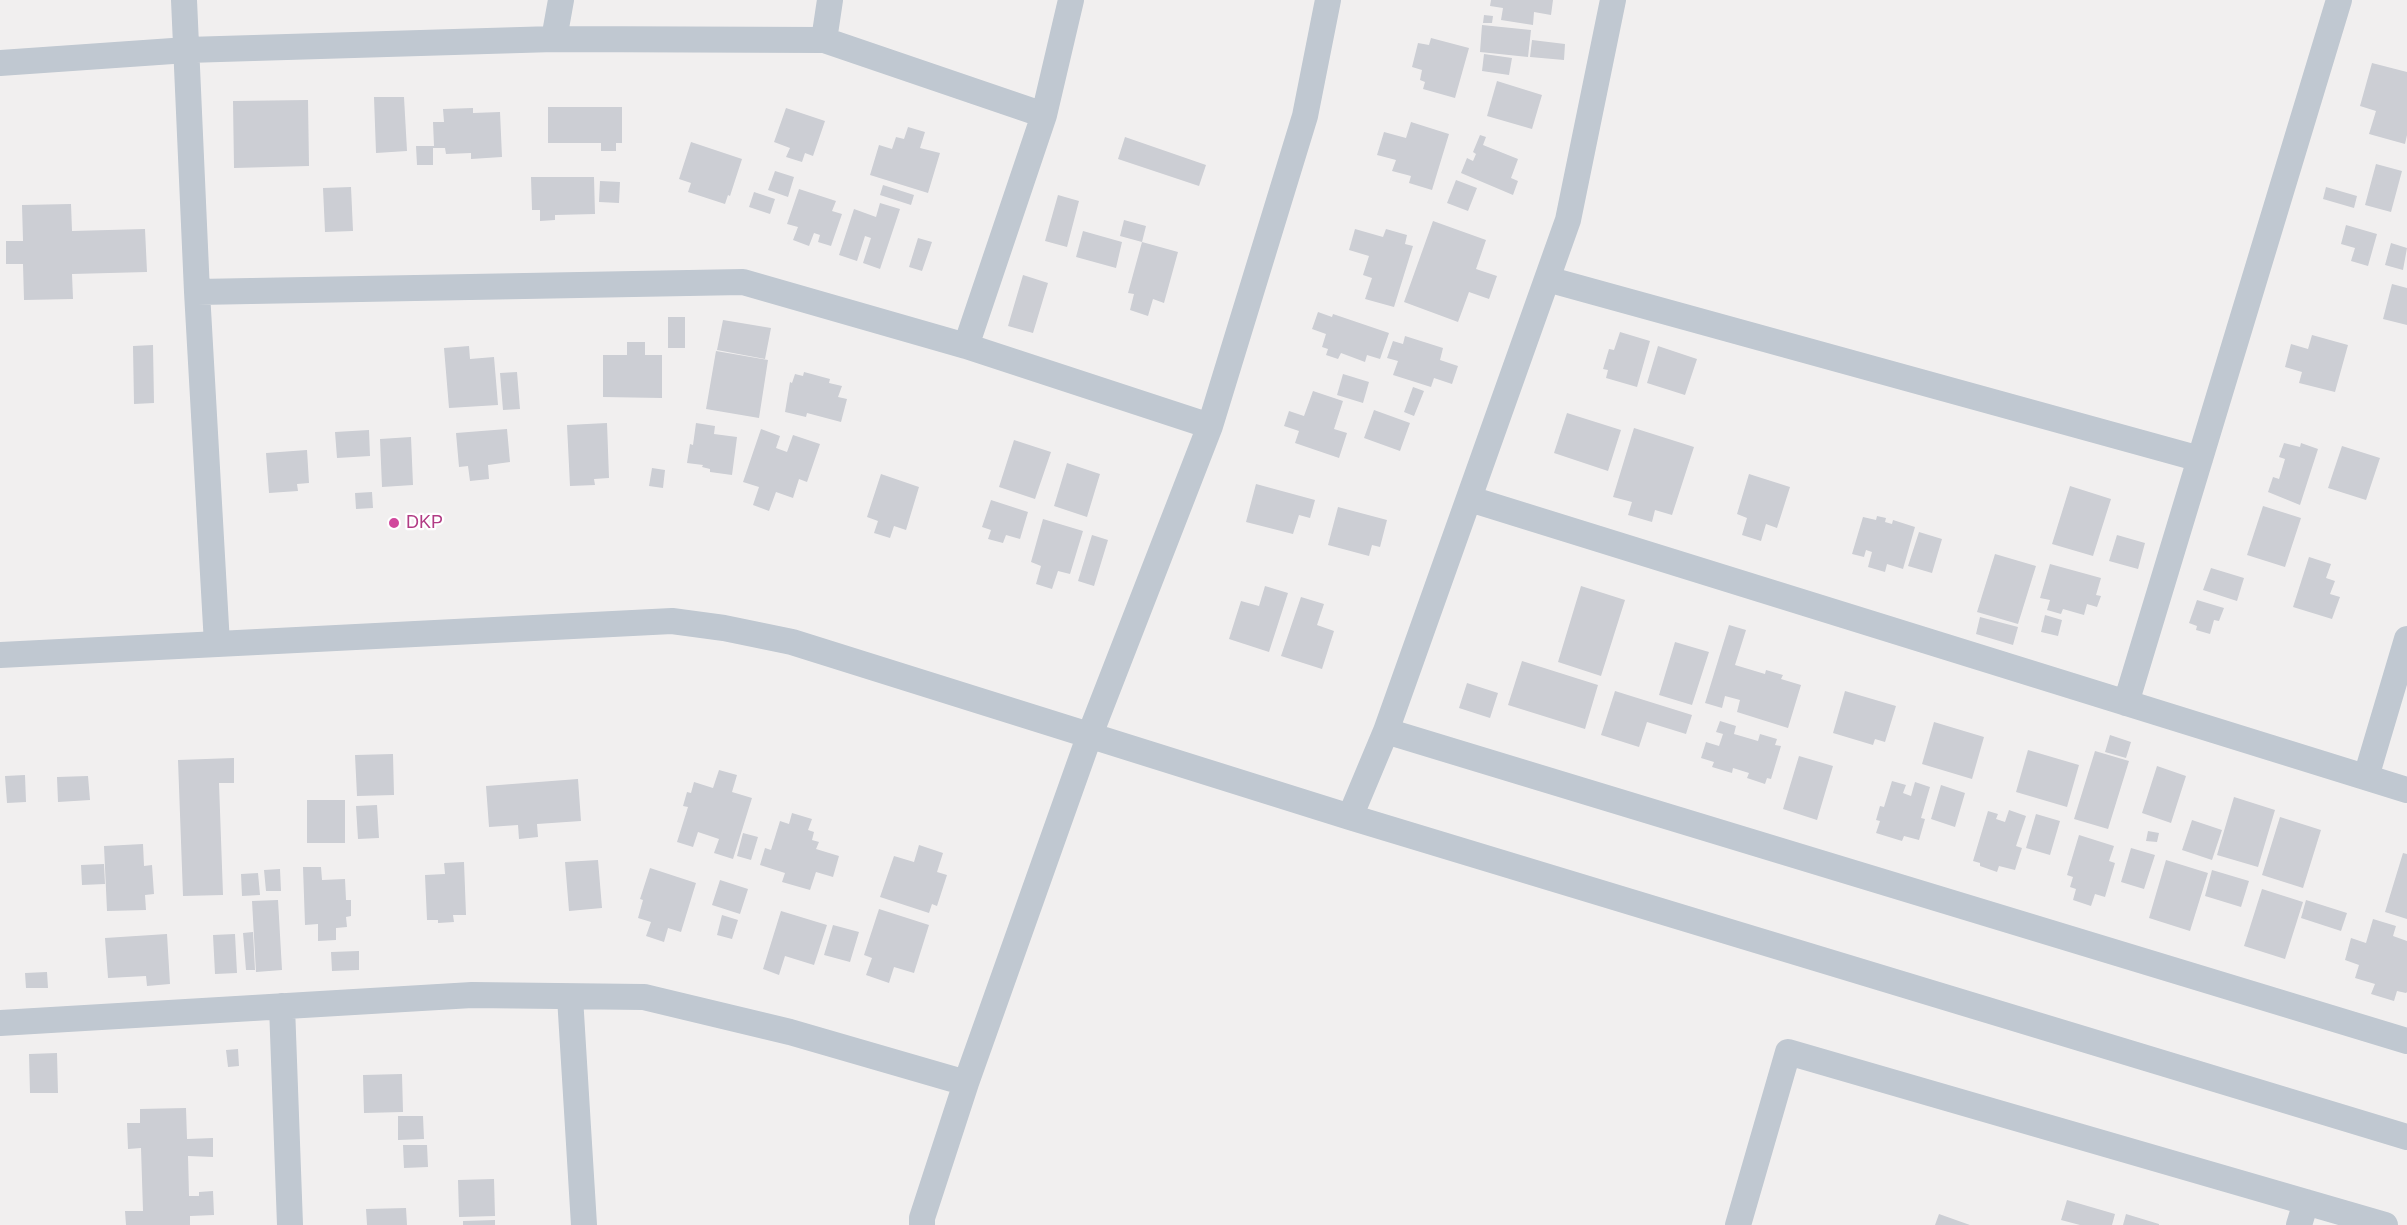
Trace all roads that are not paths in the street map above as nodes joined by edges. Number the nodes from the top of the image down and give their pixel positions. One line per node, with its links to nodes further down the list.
1 (184, 0): 10 (street)
2 (561, 0): 8 (street)
3 (830, 0): 9 (street)
4 (1071, 0): 12 (street)
5 (1328, 0): 16 (street)
6 (1613, 0): 13 (street)
7 (2339, 0): 17 (street)
8 (554, 39): 9 (street); 10 (street)
9 (824, 40): 12 (street)
10 (187, 50): 11 (street); 14 (street)
11 (0, 63)
12 (1044, 115): 15 (street)
13 (1547, 279): 17 (street); 18 (street)
14 (197, 292): 15 (street); 20 (street)
15 (966, 346): 16 (street)
16 (1210, 426): 24 (street)
17 (2200, 459): 22 (street)
18 (1470, 499): 22 (street); 23 (street)
19 (2407, 639): 25 (street)
20 (217, 644): 21 (street); 24 (street)
21 (0, 655)
22 (2126, 703): 25 (street)
23 (1386, 731): 27 (street); 31 (street)
24 (1089, 737): 27 (street); 32 (street)
25 (2366, 777): 26 (street)
26 (2407, 790)
27 (1350, 817): 33 (street)
28 (570, 997): 29 (street); 32 (street); 36 (street)
29 (282, 1006): 30 (street); 35 (street)
30 (0, 1023)
31 (2407, 1041)
32 (966, 1083): 37 (street)
33 (2407, 1137)
34 (2302, 1214): 38 (street); 39 (street)
35 (290, 1225)
36 (584, 1225)
37 (922, 1225)
38 (1738, 1225)
39 (2385, 1225)

